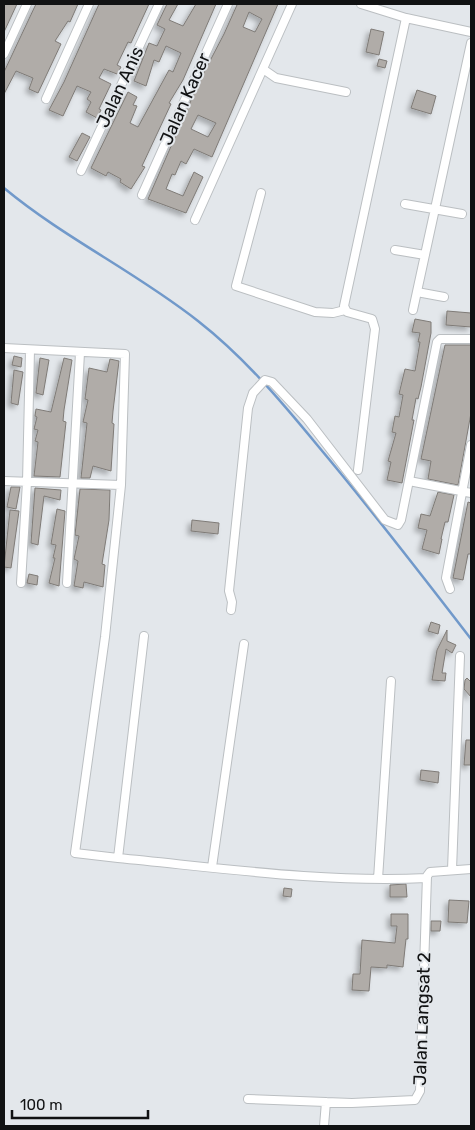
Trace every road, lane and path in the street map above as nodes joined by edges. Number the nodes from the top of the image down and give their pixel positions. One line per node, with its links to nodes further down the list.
1 (27, 4): 11 (street)
2 (89, 4): 14 (street)
3 (159, 4): 15 (street, Jalan Anis)
4 (228, 4): 17 (street, Jalan Kacer)
5 (292, 4): 12 (street)
6 (361, 4): 7 (street)
7 (370, 5): 8 (street)
8 (406, 18): 9 (street); 26 (street)
9 (471, 32)
10 (471, 43): 19 (street)
11 (4, 54)
12 (263, 69): 13 (street); 21 (street)
13 (346, 92)
14 (46, 99)
15 (81, 171)
16 (261, 193): 26 (street)
17 (142, 195)
18 (405, 204): 19 (street)
19 (435, 210): 20 (street); 23 (street)
20 (462, 214)
21 (195, 220)
22 (395, 250): 23 (street)
23 (425, 255): 24 (street)
24 (417, 292): 25 (street); 27 (street)
25 (444, 296)
26 (345, 310): 33 (street)
27 (413, 310)
28 (471, 339): 35 (street)
29 (4, 348): 30 (street)
30 (30, 350): 31 (street); 36 (street)
31 (80, 353): 37 (street); 38 (street)
32 (471, 445): 39 (street)
33 (358, 470)
34 (4, 481): 36 (street)
35 (409, 481): 39 (street); 44 (street)
36 (27, 482): 37 (street); 41 (street)
37 (72, 484): 38 (street); 42 (street)
38 (121, 485): 49 (street)
39 (462, 492): 40 (street); 43 (street)
40 (471, 493)
41 (21, 583)
42 (67, 583)
43 (450, 589)
44 (231, 610)
45 (144, 636): 49 (street)
46 (244, 644): 50 (street)
47 (460, 656): 52 (street)
48 (390, 681): 54 (street)
49 (118, 858): 50 (street)
50 (212, 867): 54 (street)
51 (471, 869): 52 (street)
52 (452, 870): 53 (street)
53 (426, 878): 54 (street); 56 (street, Jalan Langsat 2)
54 (378, 879)
55 (248, 1100): 56 (street, Jalan Langsat 2)
56 (326, 1102): 57 (street)
57 (324, 1126)

